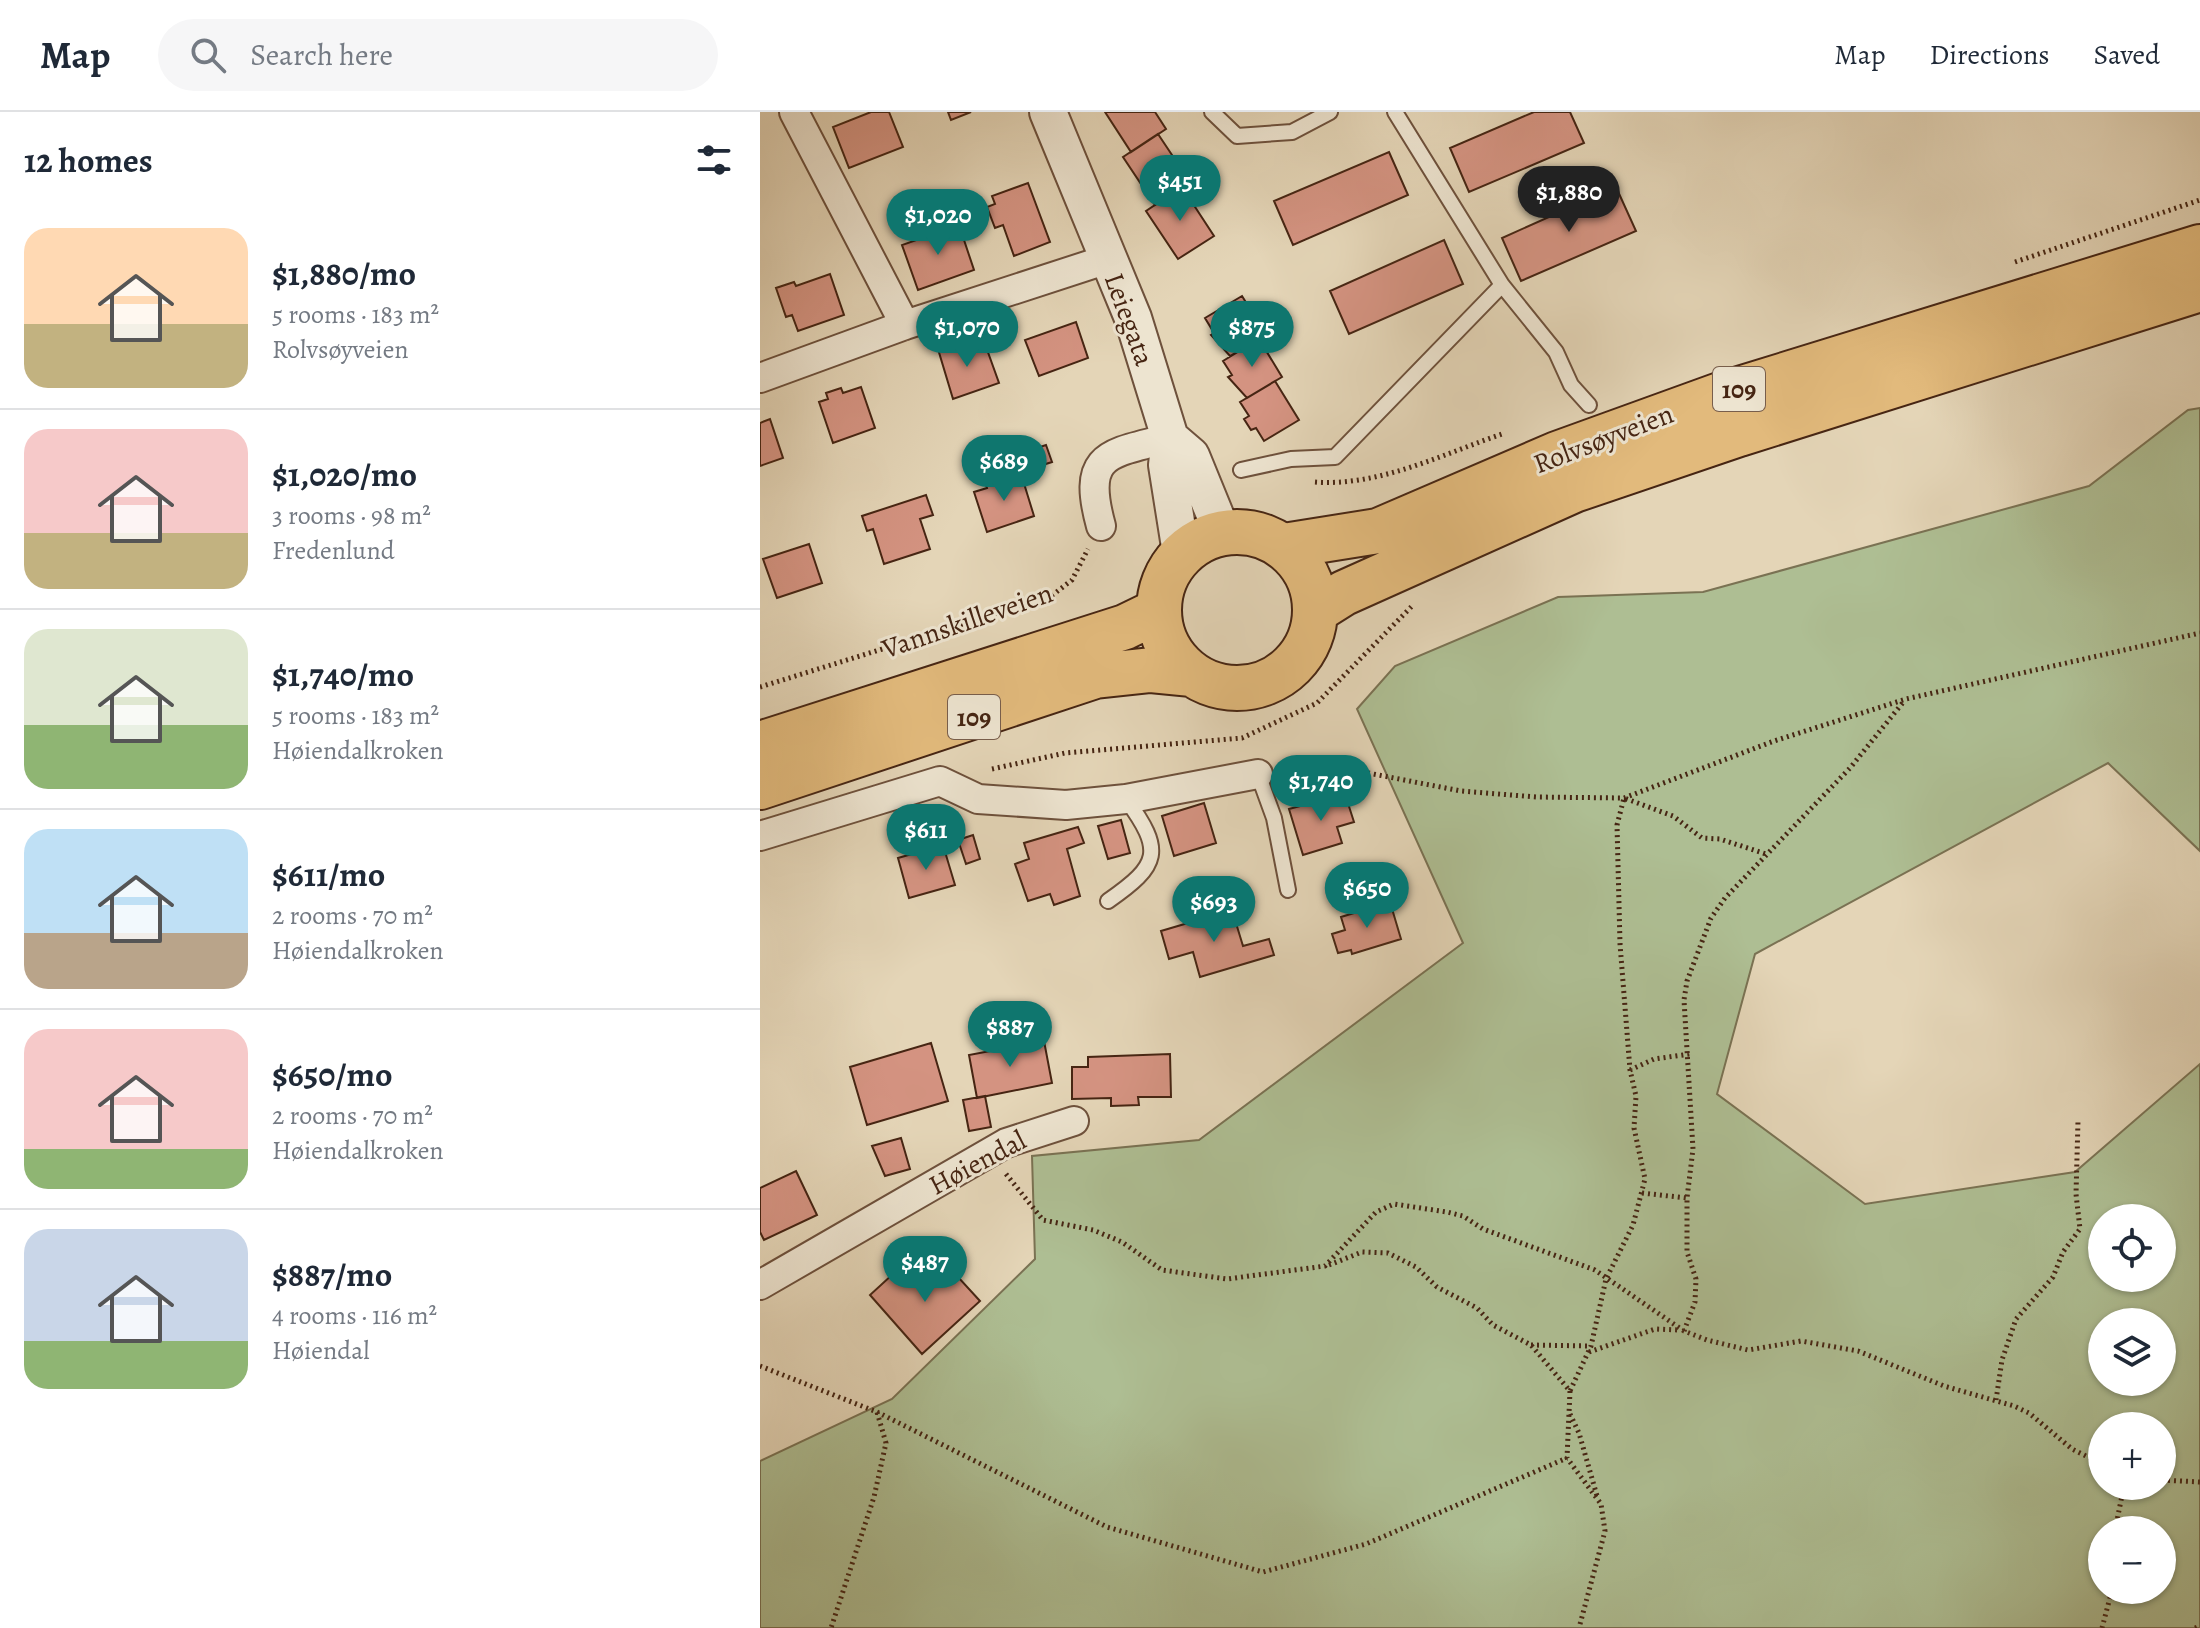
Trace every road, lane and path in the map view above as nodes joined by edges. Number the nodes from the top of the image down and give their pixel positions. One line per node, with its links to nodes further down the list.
1 (1048, 112): 7 (street, Leiegata)
2 (1212, 112): 3 (lane)
3 (1330, 112)
4 (1395, 112): 8 (lane)
5 (798, 120): 10 (street)
6 (2200, 247): 17 (main road, Rolvsøyveien / 109)
7 (1108, 259): 10 (street); 13 (street, Leiegata)
8 (1502, 285): 12 (lane); 14 (lane)
9 (2200, 289): 20 (main road, Rolvsøyveien / 109)
10 (905, 325): 11 (street)
11 (760, 378)
12 (1589, 405)
13 (1170, 438): 15 (street); 16 (street, Leiegata); 18 (street, Leiegata)
14 (1241, 470)
15 (1101, 526): 24 (path, Vannskilleveien)
16 (1222, 532): 17 (main road, 109); 18 (main road)
17 (1284, 546): 20 (main road)
18 (1181, 553): 21 (main road)
19 (1418, 601): 28 (path)
20 (1317, 610): 23 (main road, 109)
21 (1158, 611): 23 (main road); 26 (main road, 109)
22 (2200, 633): 25 (path)
23 (1192, 674): 29 (main road, 109)
24 (760, 687)
25 (1906, 699): 30 (path); 33 (path)
26 (760, 744)
27 (1258, 774): 30 (path); 31 (street); 34 (lane)
28 (940, 781): 31 (street); 32 (street)
29 (760, 787)
30 (1624, 798): 33 (path); 37 (path)
31 (1126, 799): 35 (lane)
32 (760, 836)
33 (1766, 854): 36 (path)
34 (1288, 890)
35 (1108, 901)
36 (1690, 1054): 37 (path); 42 (path)
37 (1630, 1070): 41 (path)
38 (1074, 1121): 40 (street, Høiendal)
39 (2078, 1121): 52 (path)
40 (983, 1156): 43 (path); 45 (street, Høiendal)
41 (1642, 1193): 42 (path); 44 (path)
42 (1687, 1198): 46 (path)
43 (1325, 1266): 44 (path); 47 (path)
44 (1606, 1279): 46 (path); 48 (path)
45 (760, 1285)
46 (1684, 1331): 49 (path); 52 (path)
47 (1531, 1345): 48 (path); 51 (path)
48 (1591, 1346): 49 (path)
49 (1589, 1353): 51 (path)
50 (760, 1366): 53 (path)
51 (1570, 1391): 54 (path)
52 (1996, 1400): 55 (path)
53 (877, 1412): 56 (path); 61 (path)
54 (1570, 1413): 56 (path); 59 (path)
55 (2088, 1457)
56 (1567, 1458): 59 (path)
57 (2176, 1481): 58 (path)
58 (2200, 1482)
59 (1598, 1498): 62 (path)
60 (2108, 1604): 63 (path)
61 (831, 1628)
62 (1579, 1628)
63 (2102, 1628)

